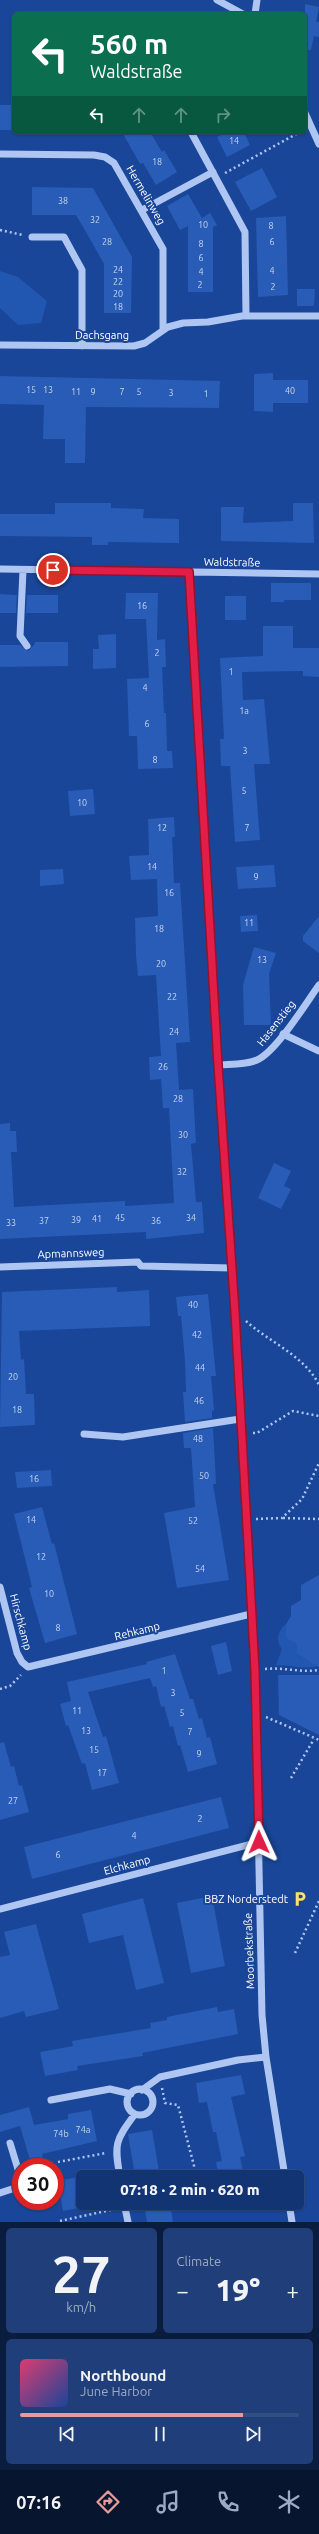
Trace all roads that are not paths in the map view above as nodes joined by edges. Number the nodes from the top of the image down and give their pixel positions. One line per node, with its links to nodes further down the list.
1 (217, 0): 3 (street)
2 (257, 0): 4 (street)
3 (239, 12)
4 (255, 12)
5 (307, 117): 7 (street)
6 (192, 134): 9 (street)
7 (319, 144)
8 (0, 154): 10 (street, Hermelinweg)
9 (214, 175): 10 (street); 12 (street)
10 (142, 210): 14 (street, Hermelinweg)
11 (32, 236): 16 (street)
12 (246, 316): 13 (street, Dachsgang); 14 (street, Dachsgang)
13 (319, 316)
14 (163, 330): 16 (street, Dachsgang)
15 (0, 345): 16 (street, Dachsgang)
16 (82, 346)
17 (0, 569): 18 (street, Waldstraße)
18 (23, 570): 19 (street, Waldstraße); 21 (street)
19 (189, 572): 20 (street, Waldstraße); 25 (street, Moorbekstraße)
20 (319, 574)
21 (28, 646)
22 (319, 985): 23 (street, Hasenstieg)
23 (283, 1034): 24 (street); 25 (street, Hasenstieg)
24 (319, 1051)
25 (218, 1065): 27 (street, Moorbekstraße)
26 (0, 1267): 27 (street, Apmannsweg)
27 (232, 1268): 28 (street, Moorbekstraße)
28 (240, 1419): 29 (street); 31 (street, Moorbekstraße)
29 (84, 1434)
30 (0, 1587): 32 (street, Hirschkamp)
31 (251, 1614): 32 (street, Rehkamp); 33 (street, Moorbekstraße)
32 (28, 1667)
33 (259, 1842): 34 (street, Elchkamp); 35 (street, Moorbekstraße)
34 (0, 1909)
35 (266, 2058): 36 (street); 43 (street, Moorbekstraße)
36 (142, 2090): 37 (street); 39 (street)
37 (131, 2094): 38 (street); 39 (street)
38 (51, 2100)
39 (135, 2114): 42 (street)
40 (10, 2143): 41 (street)
41 (15, 2158)
42 (119, 2170)
43 (284, 2170)
44 (12, 2189): 45 (street)
45 (0, 2192)
46 (125, 2210): 48 (street)
47 (290, 2210): 49 (street)
48 (128, 2222)
49 (292, 2222)

